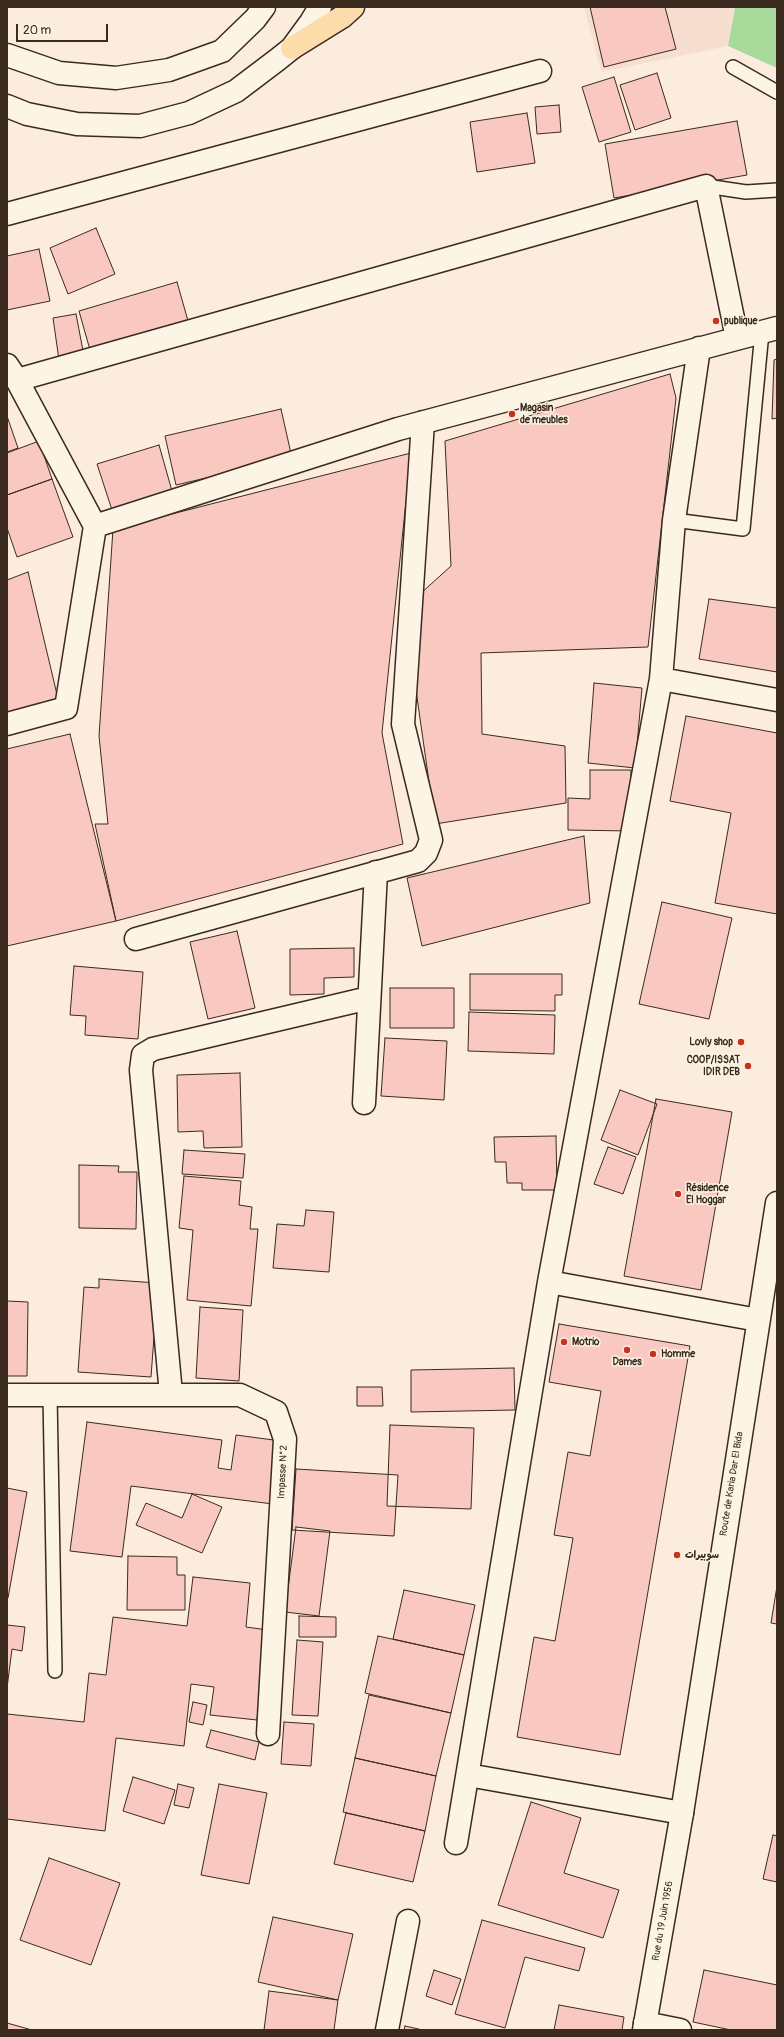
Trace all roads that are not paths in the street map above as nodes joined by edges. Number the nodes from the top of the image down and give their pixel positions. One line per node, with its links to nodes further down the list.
1 (264, 7): 5 (street)
2 (320, 7): 4 (street)
3 (353, 7): 4 (highway)
4 (292, 48): 9 (street)
5 (7, 55)
6 (733, 67): 8 (lane)
7 (540, 71): 12 (street)
8 (777, 92)
9 (7, 106)
10 (706, 186): 11 (lane); 14 (street); 16 (street)
11 (777, 190)
12 (7, 214)
13 (770, 330): 14 (street); 18 (lane)
14 (737, 338): 15 (street)
15 (699, 348): 17 (street); 18 (street)
16 (12, 372): 19 (street)
17 (423, 422): 19 (street); 23 (street)
18 (674, 520): 20 (street)
19 (95, 526): 22 (street)
20 (661, 679): 21 (street); 29 (street)
21 (777, 700)
22 (7, 724)
23 (376, 872): 24 (street); 25 (street)
24 (136, 939)
25 (369, 998): 26 (street); 31 (street)
26 (364, 1103)
27 (777, 1203): 28 (street, Route de Karia Dar El Bida)
28 (775, 1228): 30 (street, Route de Karia Dar El Bida)
29 (549, 1282): 30 (street); 36 (street)
30 (758, 1320): 37 (street, Route de Karia Dar El Bida)
31 (171, 1394): 33 (street, Impasse N°2); 35 (street, Impasse N°2)
32 (7, 1395): 33 (street, Impasse N°2)
33 (50, 1395): 34 (lane)
34 (55, 1671)
35 (268, 1734)
36 (468, 1775): 37 (street); 38 (street)
37 (682, 1813): 40 (street, Rue du 19 Juin 1956)
38 (456, 1843)
39 (408, 1921): 41 (street)
40 (644, 2027): 42 (street)
41 (387, 2030)
42 (680, 2030)

